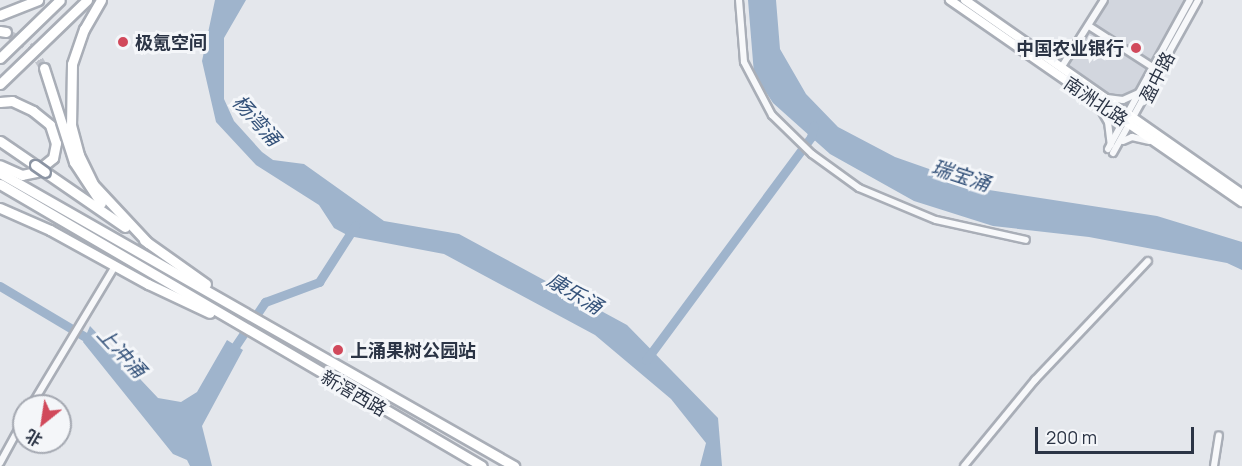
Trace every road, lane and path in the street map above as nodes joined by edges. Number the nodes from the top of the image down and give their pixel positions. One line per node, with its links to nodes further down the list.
1 (38, 0): 11 (highway)
2 (60, 0): 13 (highway)
3 (87, 0): 17 (highway)
4 (101, 0): 32 (highway)
5 (739, 0): 31 (street)
6 (950, 0): 19 (main road, 南洲北路)
7 (965, 0): 15 (main road, 南洲北路)
8 (1104, 0): 12 (street)
9 (1190, 0): 16 (street, 盈中路)
10 (1198, 0): 21 (street, 盈中路)
11 (0, 15)
12 (1089, 26): 15 (street); 16 (street)
13 (0, 58)
14 (44, 68): 32 (highway)
15 (1062, 68): 19 (main road, 南洲北路)
16 (1154, 68): 18 (street, 盈中路)
17 (0, 84)
18 (1143, 90): 19 (street); 21 (street, 盈中路)
19 (1099, 99): 21 (main road, 南洲北路); 24 (street)
20 (0, 102): 25 (highway)
21 (1130, 120): 23 (main road, 南洲北路); 24 (street); 28 (main road, 南洲北路)
22 (0, 141): 32 (highway, bridge)
23 (1160, 144): 24 (street); 29 (main road, 南洲北路)
24 (1112, 149)
25 (0, 165)
26 (0, 172): 35 (highway)
27 (0, 184): 36 (highway)
28 (1242, 194)
29 (1242, 202)
30 (0, 210): 34 (highway)
31 (1026, 240)
32 (148, 243): 35 (highway)
33 (1148, 261): 43 (street)
34 (115, 266): 36 (highway); 37 (street)
35 (232, 302): 42 (highway, 新滘西路)
36 (227, 318): 41 (highway, 新滘西路)
37 (38, 394)
38 (1219, 435): 44 (street)
39 (12, 441): 40 (street)
40 (0, 463)
41 (482, 466)
42 (514, 466)
43 (964, 466)
44 (1214, 466)

